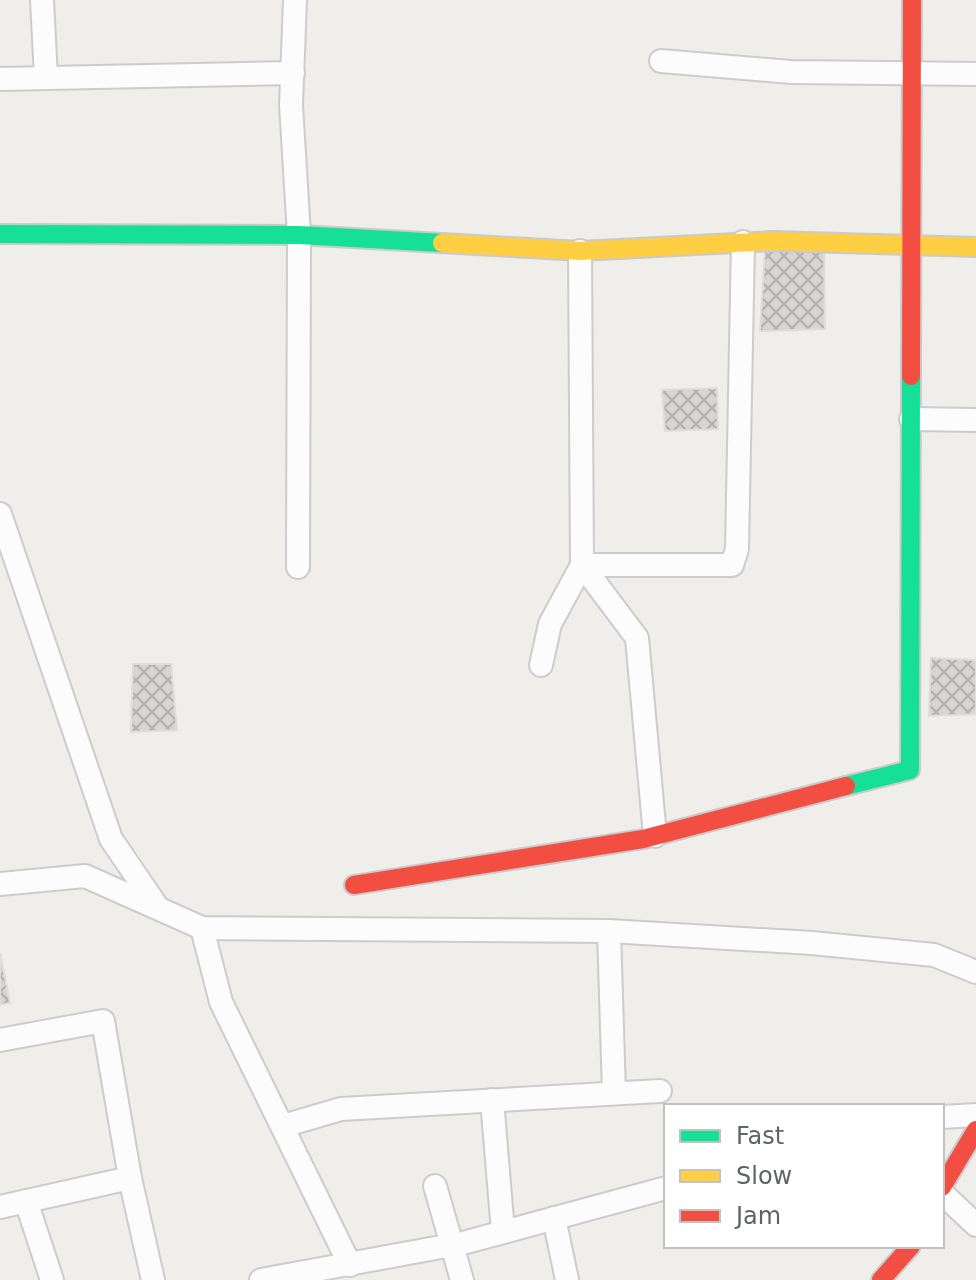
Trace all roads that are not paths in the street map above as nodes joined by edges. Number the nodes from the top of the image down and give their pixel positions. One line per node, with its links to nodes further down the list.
1 (42, 0): 8 (street)
2 (295, 0): 6 (street)
3 (912, 0): 5 (street)
4 (661, 61): 5 (street)
5 (912, 72): 7 (street); 13 (street)
6 (293, 73): 8 (street); 11 (street)
7 (976, 74)
8 (46, 78): 9 (street)
9 (0, 79)
10 (0, 234): 11 (street)
11 (299, 235): 15 (street); 20 (street)
12 (743, 242): 13 (street); 15 (street); 19 (street)
13 (914, 243): 14 (street); 16 (street)
14 (976, 247)
15 (580, 251): 19 (street)
16 (911, 419): 17 (street); 22 (street)
17 (976, 420)
18 (0, 514): 25 (street)
19 (582, 565): 21 (street); 22 (street)
20 (298, 567)
21 (541, 665)
22 (655, 836): 24 (street)
23 (0, 884): 25 (street)
24 (354, 885)
25 (158, 908): 26 (street)
26 (202, 928): 27 (street); 35 (street)
27 (609, 931): 28 (street); 31 (street)
28 (976, 972)
29 (0, 1040): 38 (street)
30 (660, 1091): 31 (street)
31 (614, 1093): 32 (street)
32 (492, 1100): 35 (street); 46 (street)
33 (976, 1115): 34 (street)
34 (944, 1117)
35 (283, 1126): 50 (street)
36 (976, 1130): 41 (street)
37 (976, 1167): 41 (street)
38 (130, 1178): 42 (street); 53 (street)
39 (435, 1186): 47 (street)
40 (664, 1189): 44 (street)
41 (944, 1198): 45 (street)
42 (26, 1201): 43 (street); 52 (street)
43 (0, 1207)
44 (554, 1218): 46 (street); 56 (street)
45 (976, 1225)
46 (503, 1232): 47 (street)
47 (454, 1245): 50 (street); 55 (street)
48 (889, 1248): 57 (street)
49 (909, 1248): 58 (street)
50 (350, 1265): 51 (street)
51 (298, 1277): 54 (street)
52 (52, 1280)
53 (153, 1280)
54 (261, 1280)
55 (462, 1280)
56 (567, 1280)
57 (861, 1280)
58 (881, 1280)

